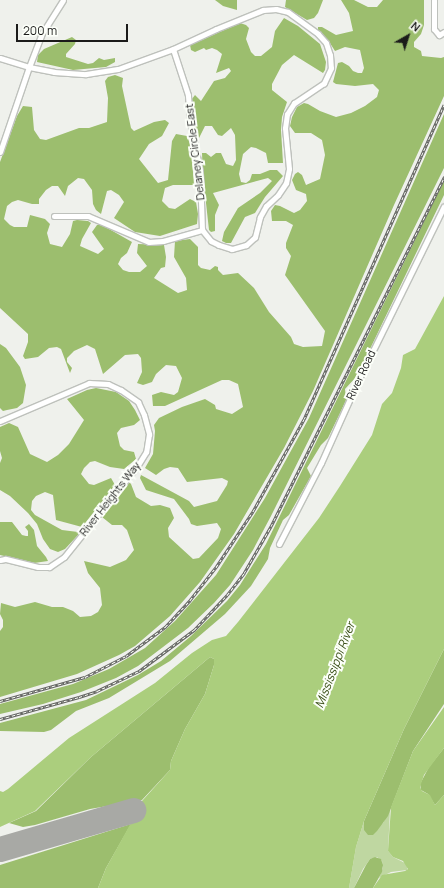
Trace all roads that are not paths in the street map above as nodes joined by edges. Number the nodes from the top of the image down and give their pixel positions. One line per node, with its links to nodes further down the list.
1 (63, 0): 6 (street)
2 (434, 0): 3 (street)
3 (444, 32)
4 (173, 49): 6 (street); 10 (street, Delaney Circle East); 10 (street)
5 (0, 58): 6 (street)
6 (29, 67): 7 (street)
7 (0, 152)
8 (444, 206): 12 (street, River Road)
9 (54, 216): 10 (street)
10 (202, 230)
11 (0, 421): 13 (street, River Heights Way)
12 (278, 544)
13 (0, 560)

